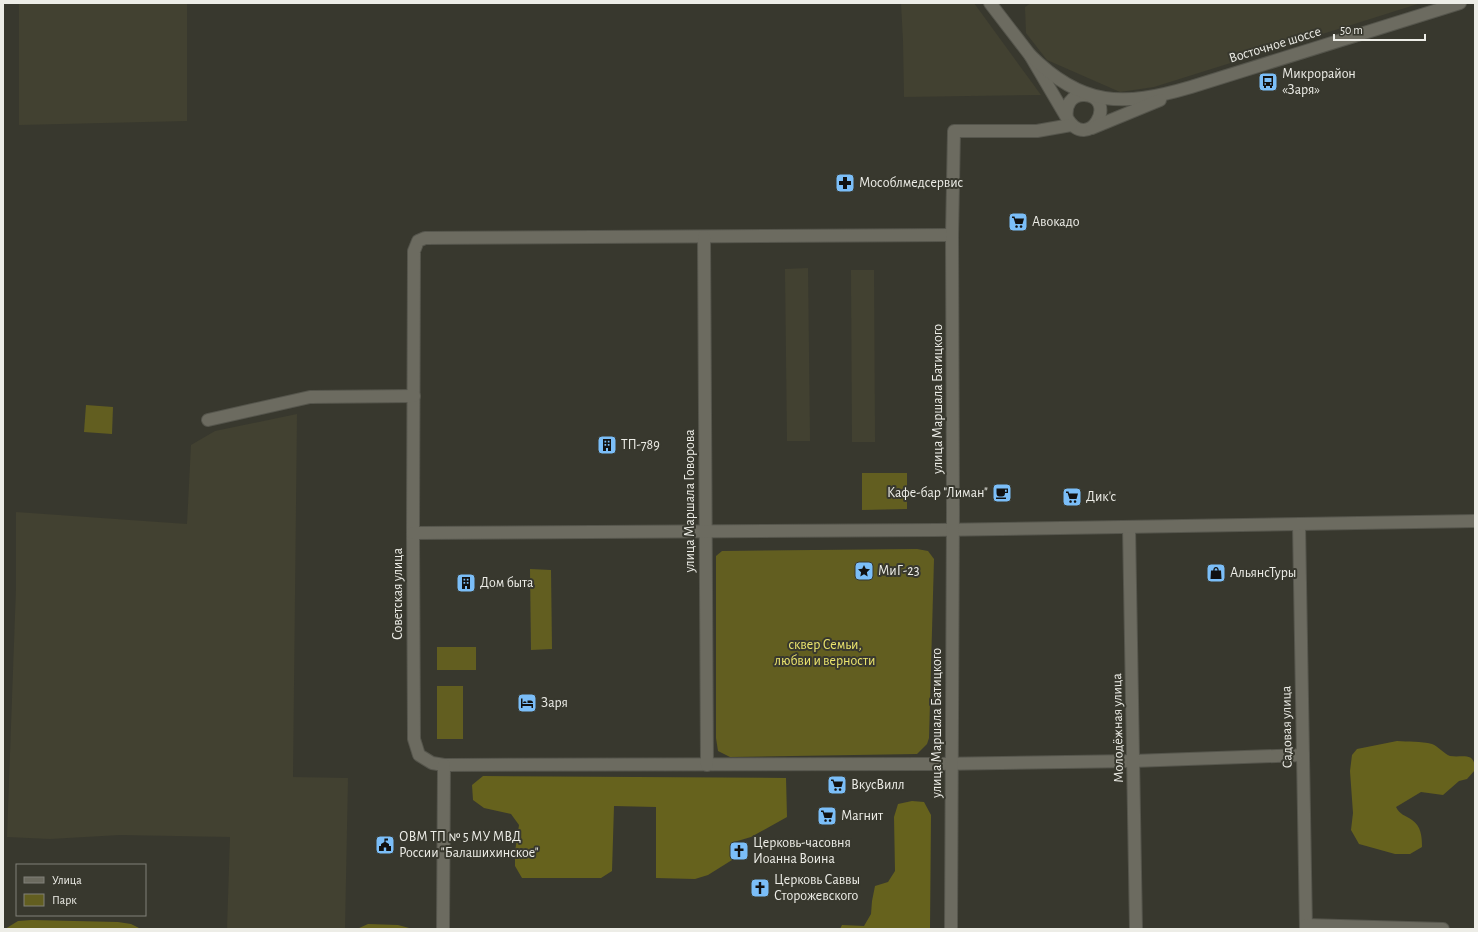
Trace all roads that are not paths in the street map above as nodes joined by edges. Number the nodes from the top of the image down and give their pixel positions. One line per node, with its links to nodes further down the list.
1 (990, 3): 3 (street, Восточное шоссе)
2 (1460, 3): 4 (street, Восточное шоссе)
3 (1030, 55): 5 (street, Восточное шоссе); 6 (street, Восточное шоссе)
4 (1191, 88): 5 (street, Восточное шоссе); 7 (street, Восточное шоссе)
5 (1090, 96): 6 (street); 7 (street)
6 (1069, 121): 7 (street); 8 (street, улица Маршала Батицкого)
7 (1087, 129)
8 (952, 236): 9 (street); 15 (street, улица Маршала Батицкого)
9 (704, 237): 10 (street, Советская улица); 16 (street, улица Маршала Говорова)
10 (414, 396): 11 (street); 17 (street, Советская улица)
11 (208, 420)
12 (1475, 521): 13 (street)
13 (1299, 525): 14 (street); 18 (street, Садовая улица)
14 (1129, 527): 15 (street); 19 (street, Молодёжная улица)
15 (952, 530): 16 (street); 20 (street, улица Маршала Батицкого)
16 (706, 532): 17 (street); 22 (street, улица Маршала Говорова)
17 (413, 533): 21 (street, Советская улица)
18 (1303, 755): 19 (street); 23 (street, Садовая улица)
19 (1133, 761): 20 (street); 26 (street, Молодёжная улица)
20 (952, 763): 22 (street); 25 (street, улица Маршала Батицкого)
21 (444, 765): 22 (street); 24 (street)
22 (707, 765)
23 (1306, 927): 27 (street)
24 (443, 929)
25 (951, 929)
26 (1136, 929)
27 (1443, 929)

